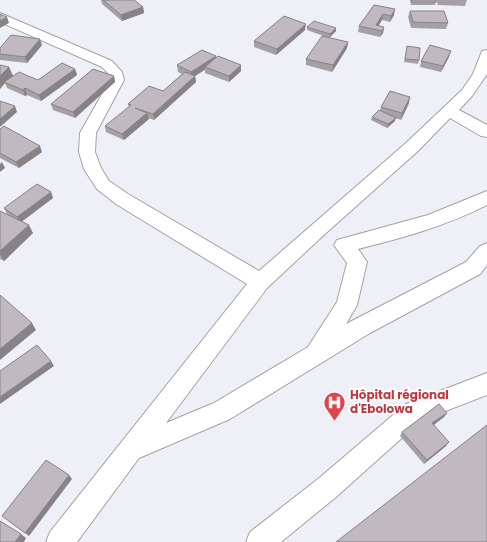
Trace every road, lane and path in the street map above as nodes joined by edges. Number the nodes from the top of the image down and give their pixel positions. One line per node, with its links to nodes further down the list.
1 (0, 18): 7 (street)
2 (487, 54): 3 (street)
3 (448, 111): 4 (street); 7 (street)
4 (487, 132)
5 (487, 198): 8 (street)
6 (487, 251): 8 (street)
7 (260, 282): 10 (street)
8 (315, 354): 10 (street)
9 (487, 384): 12 (street)
10 (131, 449): 11 (street)
11 (60, 542)
12 (260, 542)

